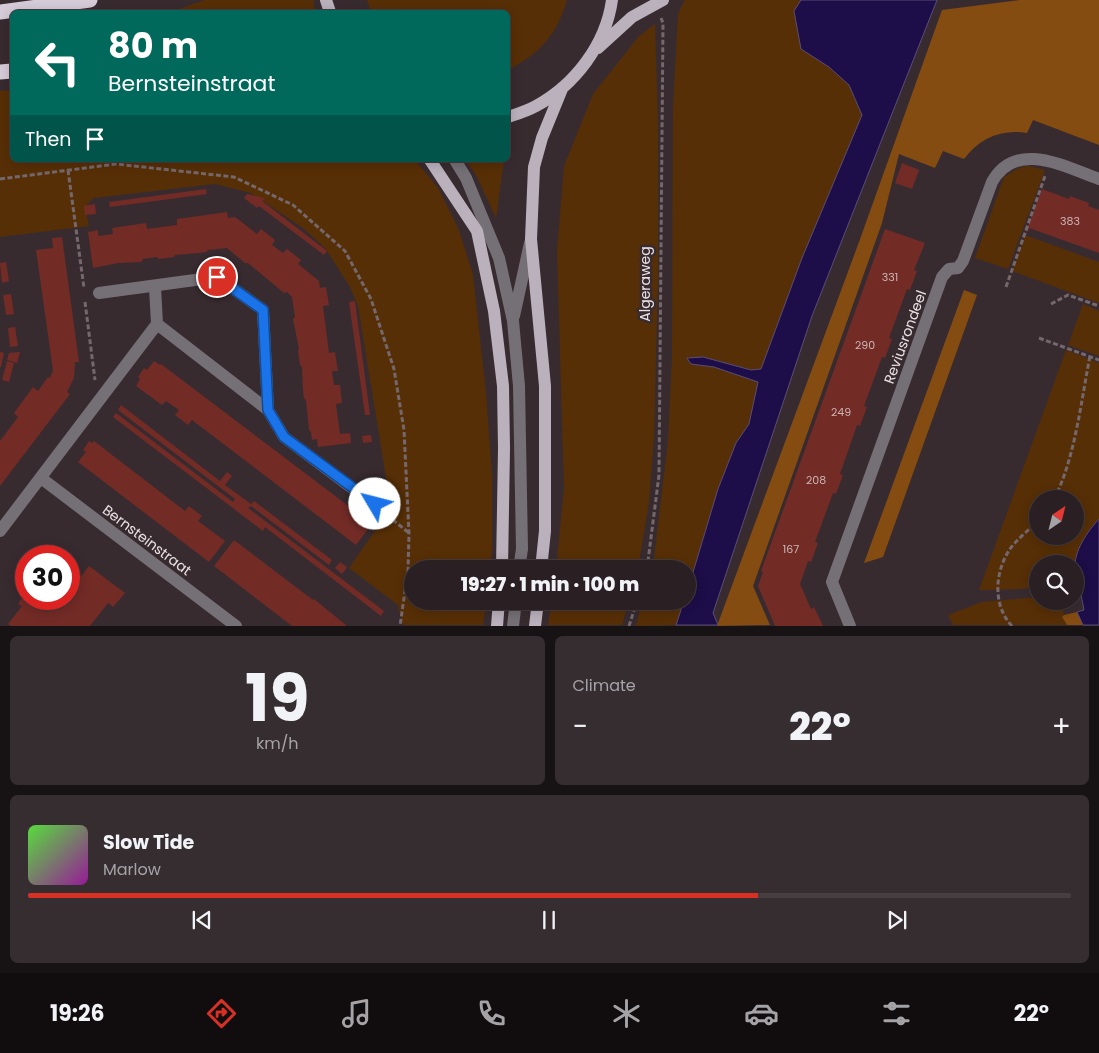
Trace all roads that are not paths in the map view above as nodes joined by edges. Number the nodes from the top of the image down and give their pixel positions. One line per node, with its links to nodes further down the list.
1 (90, 0): 4 (highway)
2 (612, 0): 5 (main road)
3 (659, 2): 5 (main road)
4 (15, 10)
5 (594, 51): 6 (main road)
6 (562, 89): 7 (main road); 11 (main road)
7 (510, 116)
8 (431, 162): 20 (main road)
9 (456, 162): 14 (street)
10 (1099, 179): 30 (street, Reviusrondeel)
11 (531, 239): 14 (street); 22 (main road)
12 (155, 287): 13 (street); 15 (street); 16 (street)
13 (100, 293)
14 (513, 321): 21 (street)
15 (157, 324): 16 (street); 17 (street)
16 (268, 410): 18 (street)
17 (41, 478): 19 (street); 26 (street, Bernsteinstraat)
18 (375, 504)
19 (0, 532)
20 (502, 560)
21 (521, 560)
22 (542, 560)
23 (499, 610): 27 (main road)
24 (515, 610): 28 (street)
25 (537, 610): 29 (main road)
26 (236, 626)
27 (497, 626)
28 (513, 626)
29 (535, 626)
30 (850, 626)

